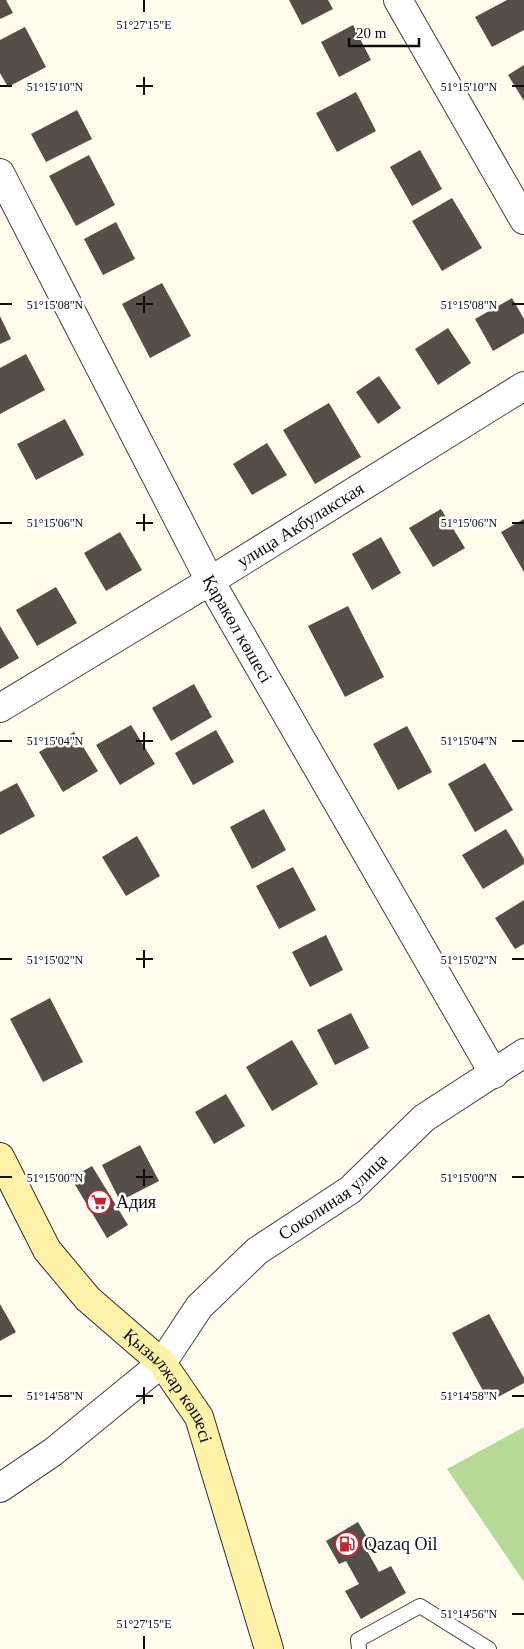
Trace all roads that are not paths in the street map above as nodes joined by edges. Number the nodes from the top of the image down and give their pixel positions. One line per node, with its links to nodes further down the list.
1 (398, 0): 3 (street)
2 (0, 173): 5 (street, Қаракөл көшесі)
3 (524, 220)
4 (524, 386): 5 (street, улица Акбулакская)
5 (210, 581): 6 (street, улица Акбулакская); 8 (street, Қаракөл көшесі)
6 (0, 708)
7 (524, 1053): 8 (street, Соколиная улица)
8 (494, 1074): 10 (street, Соколиная улица)
9 (0, 1157): 10 (street, Қызылжар көшесі)
10 (162, 1363): 11 (street, Соколиная улица); 12 (street, Қызылжар көшесі)
11 (0, 1488)
12 (269, 1649)
13 (359, 1649): 14 (lane)
14 (489, 1649)

